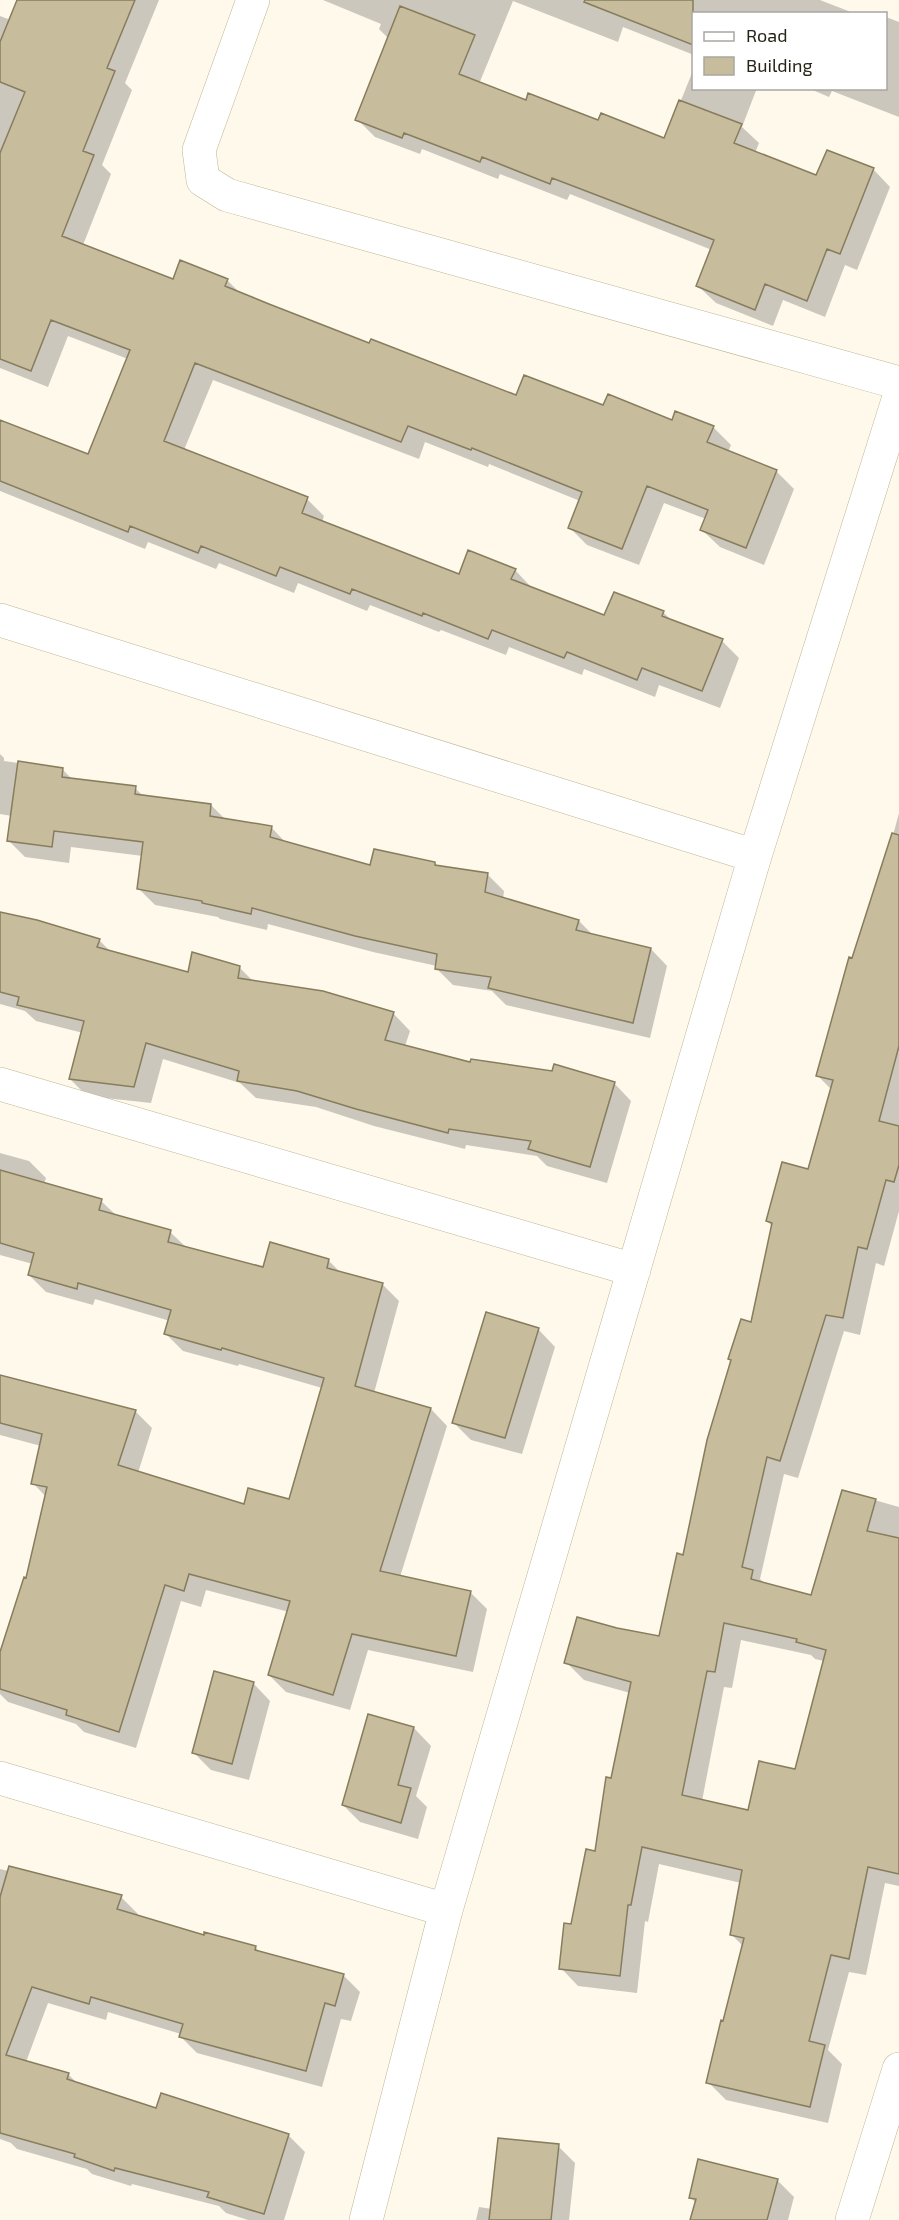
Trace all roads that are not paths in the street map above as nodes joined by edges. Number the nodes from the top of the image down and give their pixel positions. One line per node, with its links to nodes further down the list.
1 (253, 0): 2 (street)
2 (899, 383)
3 (899, 396): 5 (street)
4 (0, 620): 5 (street)
5 (755, 856): 7 (street)
6 (0, 1084): 7 (street)
7 (634, 1270): 9 (street)
8 (0, 1778): 9 (street)
9 (446, 1910): 11 (street)
10 (899, 2069): 12 (street)
11 (366, 2220)
12 (852, 2220)

